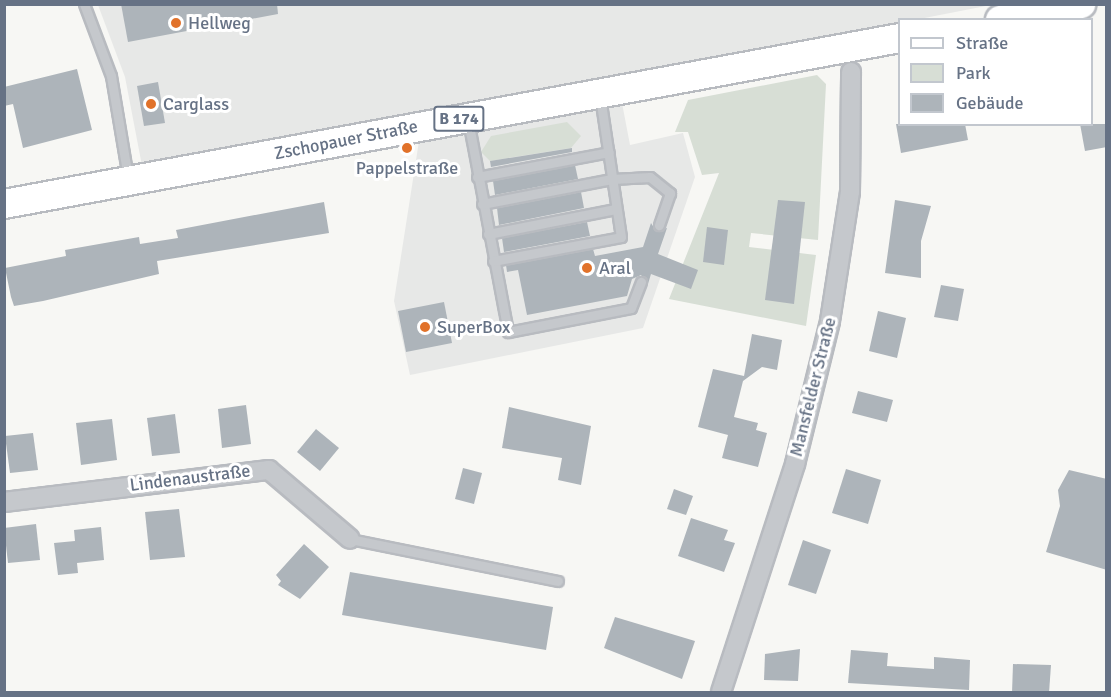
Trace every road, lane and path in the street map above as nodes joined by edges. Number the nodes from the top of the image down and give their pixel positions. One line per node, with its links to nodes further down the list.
1 (84, 4): 11 (lane)
2 (1081, 4): 3 (main road)
3 (1010, 18)
4 (898, 38): 6 (main road, Zschopauer Straße / B 174)
5 (851, 72): 22 (street, Mansfelder Straße)
6 (600, 93): 7 (main road, Zschopauer Straße / B 174); 8 (lane)
7 (468, 118): 9 (lane); 11 (main road, Zschopauer Straße / B 174)
8 (609, 152): 9 (lane); 10 (lane)
9 (477, 177): 13 (lane)
10 (612, 179): 13 (lane); 14 (lane); 15 (lane)
11 (128, 181): 12 (main road, Zschopauer Straße / B 174)
12 (4, 204)
13 (482, 204): 16 (lane)
14 (616, 209): 16 (lane); 17 (lane)
15 (659, 225)
16 (488, 234): 17 (lane)
17 (493, 261): 18 (lane)
18 (641, 282)
19 (4, 502): 20 (street, Lindenaustraße)
20 (350, 539): 21 (lane)
21 (558, 581)
22 (721, 693)

